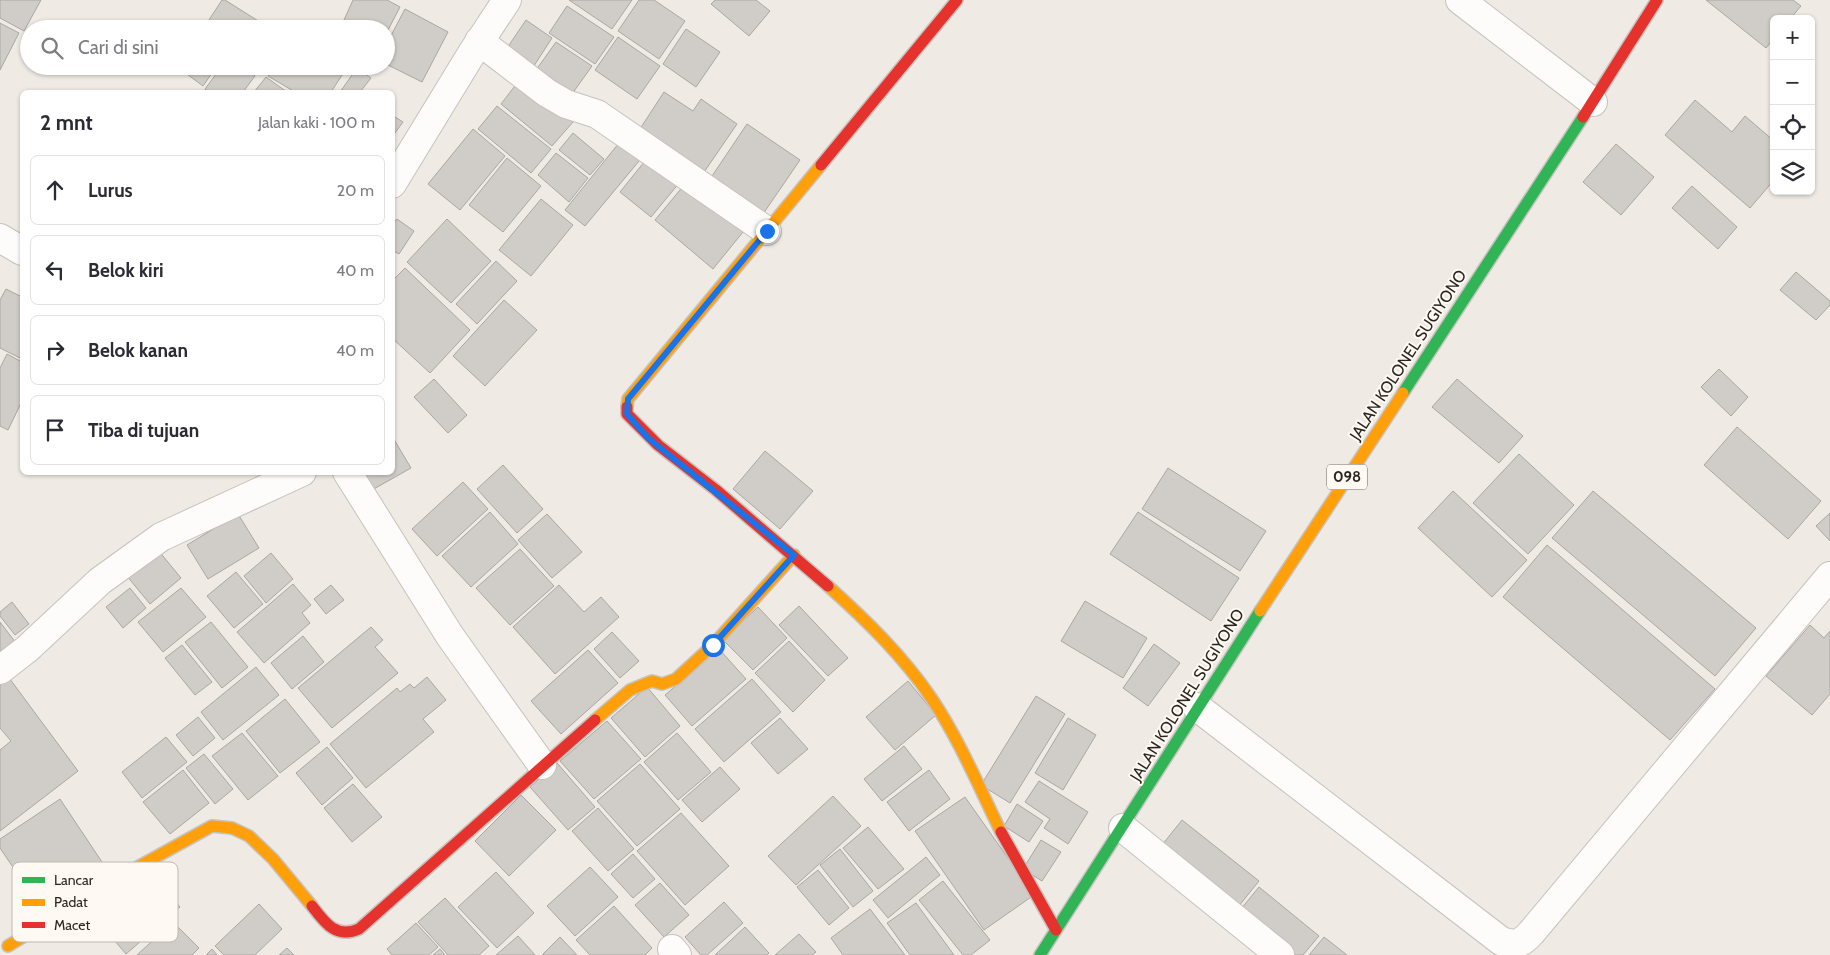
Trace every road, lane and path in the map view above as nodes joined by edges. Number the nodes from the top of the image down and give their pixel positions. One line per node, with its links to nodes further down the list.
1 (507, 0): 5 (street)
2 (957, 0): 8 (street)
3 (1460, 0): 6 (street)
4 (1657, 0): 6 (street, JALAN KOLONEL SUGIYONO / 098)
5 (480, 41): 7 (street); 8 (street)
6 (1593, 102): 16 (street, JALAN KOLONEL SUGIYONO / 098)
7 (395, 179)
8 (767, 231): 13 (street)
9 (0, 238): 10 (street)
10 (20, 250)
11 (295, 475): 15 (street)
12 (349, 475): 17 (street)
13 (794, 555): 17 (street); 20 (street)
14 (1830, 576): 16 (street)
15 (0, 670)
16 (1197, 707): 18 (street, JALAN KOLONEL SUGIYONO / 098)
17 (542, 765): 19 (street)
18 (1123, 828): 20 (street, JALAN KOLONEL SUGIYONO / 098); 22 (street)
19 (147, 862)
20 (1056, 930): 21 (street, JALAN KOLONEL SUGIYONO / 098)
21 (1040, 955)
22 (1280, 955)

